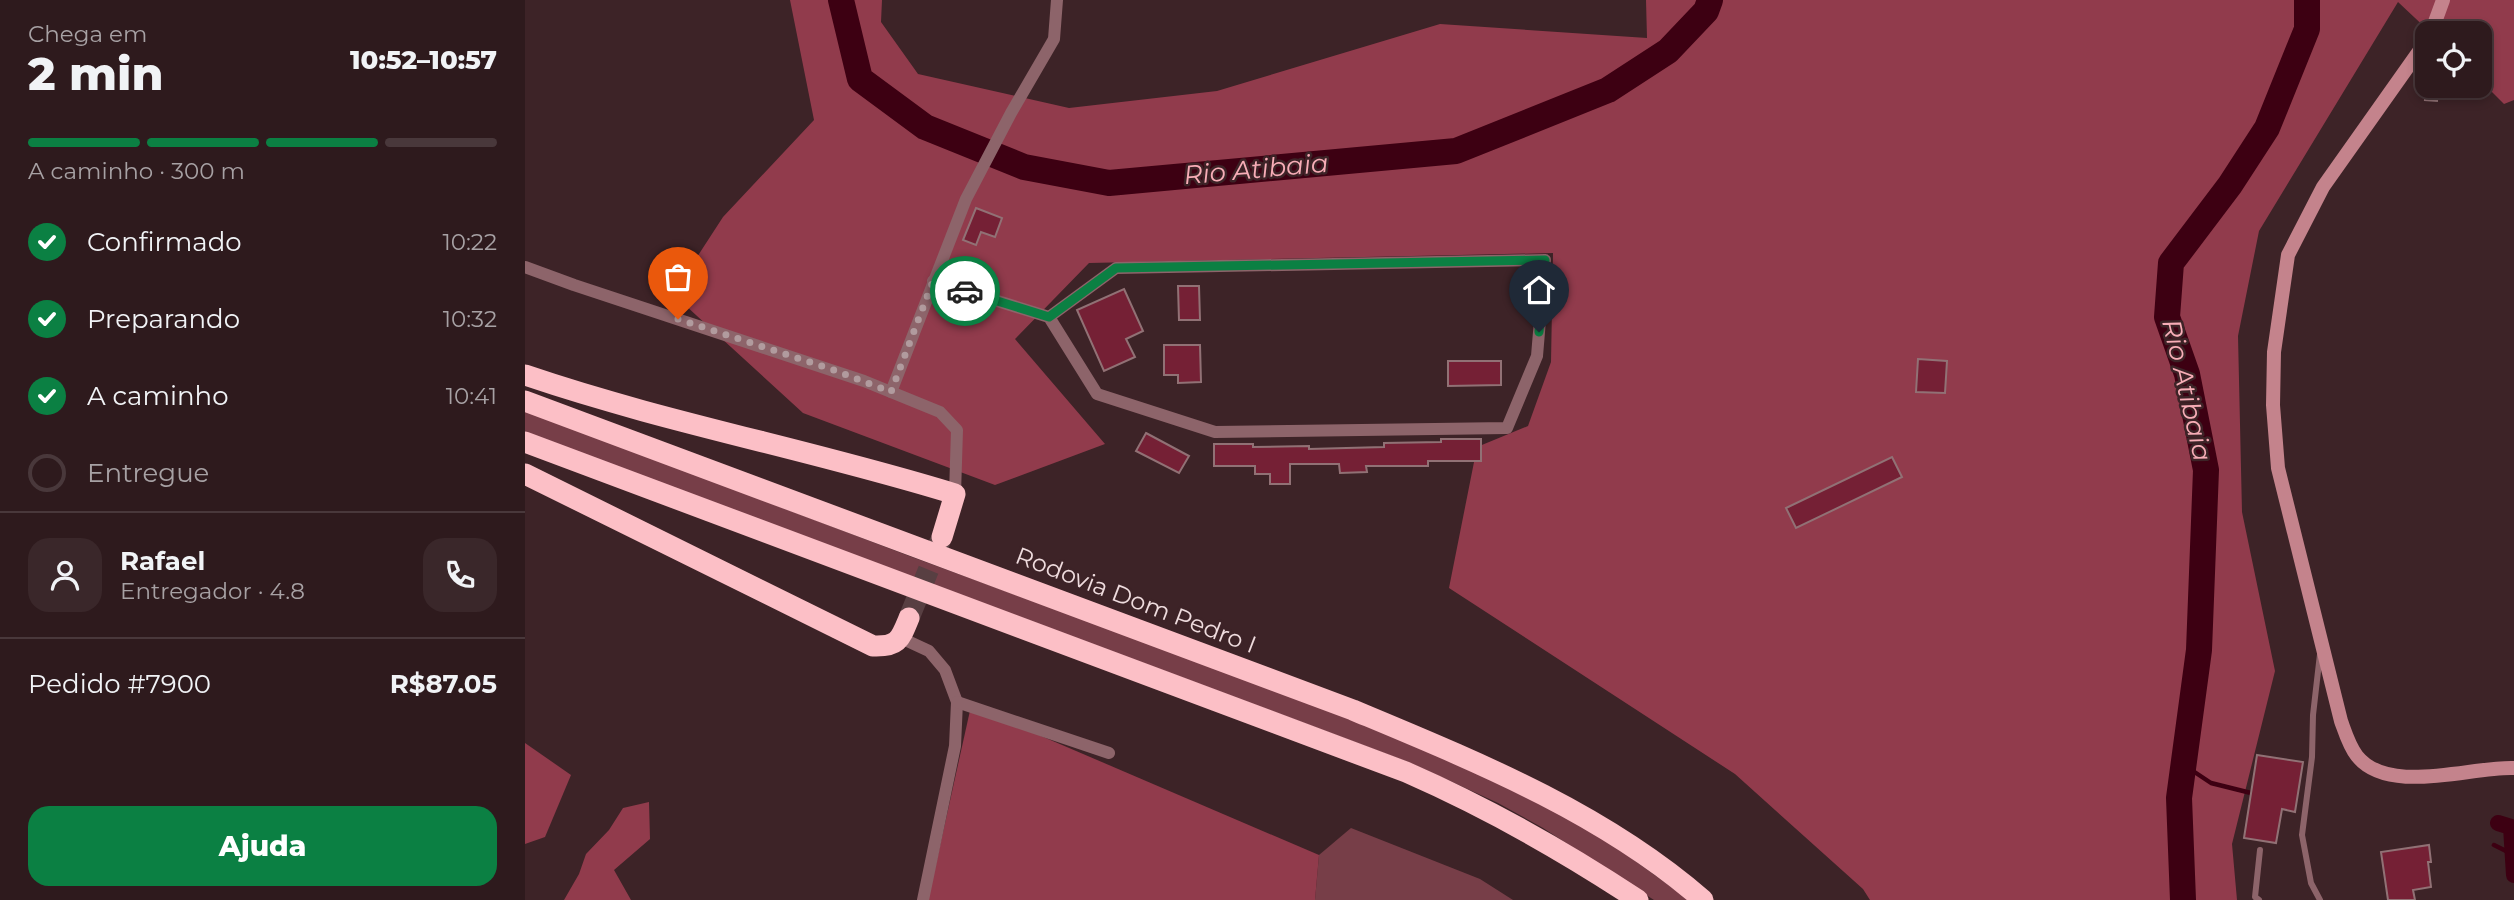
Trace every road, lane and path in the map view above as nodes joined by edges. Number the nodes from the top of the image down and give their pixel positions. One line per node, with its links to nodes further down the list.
1 (1057, 0): 6 (street)
2 (2443, 0): 3 (street)
3 (2436, 21)
4 (2415, 57): 17 (street)
5 (525, 267): 9 (street)
6 (933, 281): 7 (street); 9 (street)
7 (1049, 317): 7 (street)
8 (525, 375): 13 (highway)
9 (891, 392): 13 (street)
10 (525, 401): 24 (highway, Rodovia Dom Pedro I)
11 (525, 442): 23 (highway)
12 (525, 474): 16 (highway)
13 (955, 494): 14 (highway)
14 (942, 537)
15 (909, 618): 16 (highway)
16 (901, 638): 18 (street)
17 (2321, 642): 20 (street); 26 (lane)
18 (957, 702): 19 (street); 22 (street)
19 (1109, 753)
20 (2514, 768)
21 (2260, 850): 25 (lane)
22 (923, 900)
23 (1638, 900)
24 (1703, 900)
25 (2259, 900)
26 (2320, 900)

